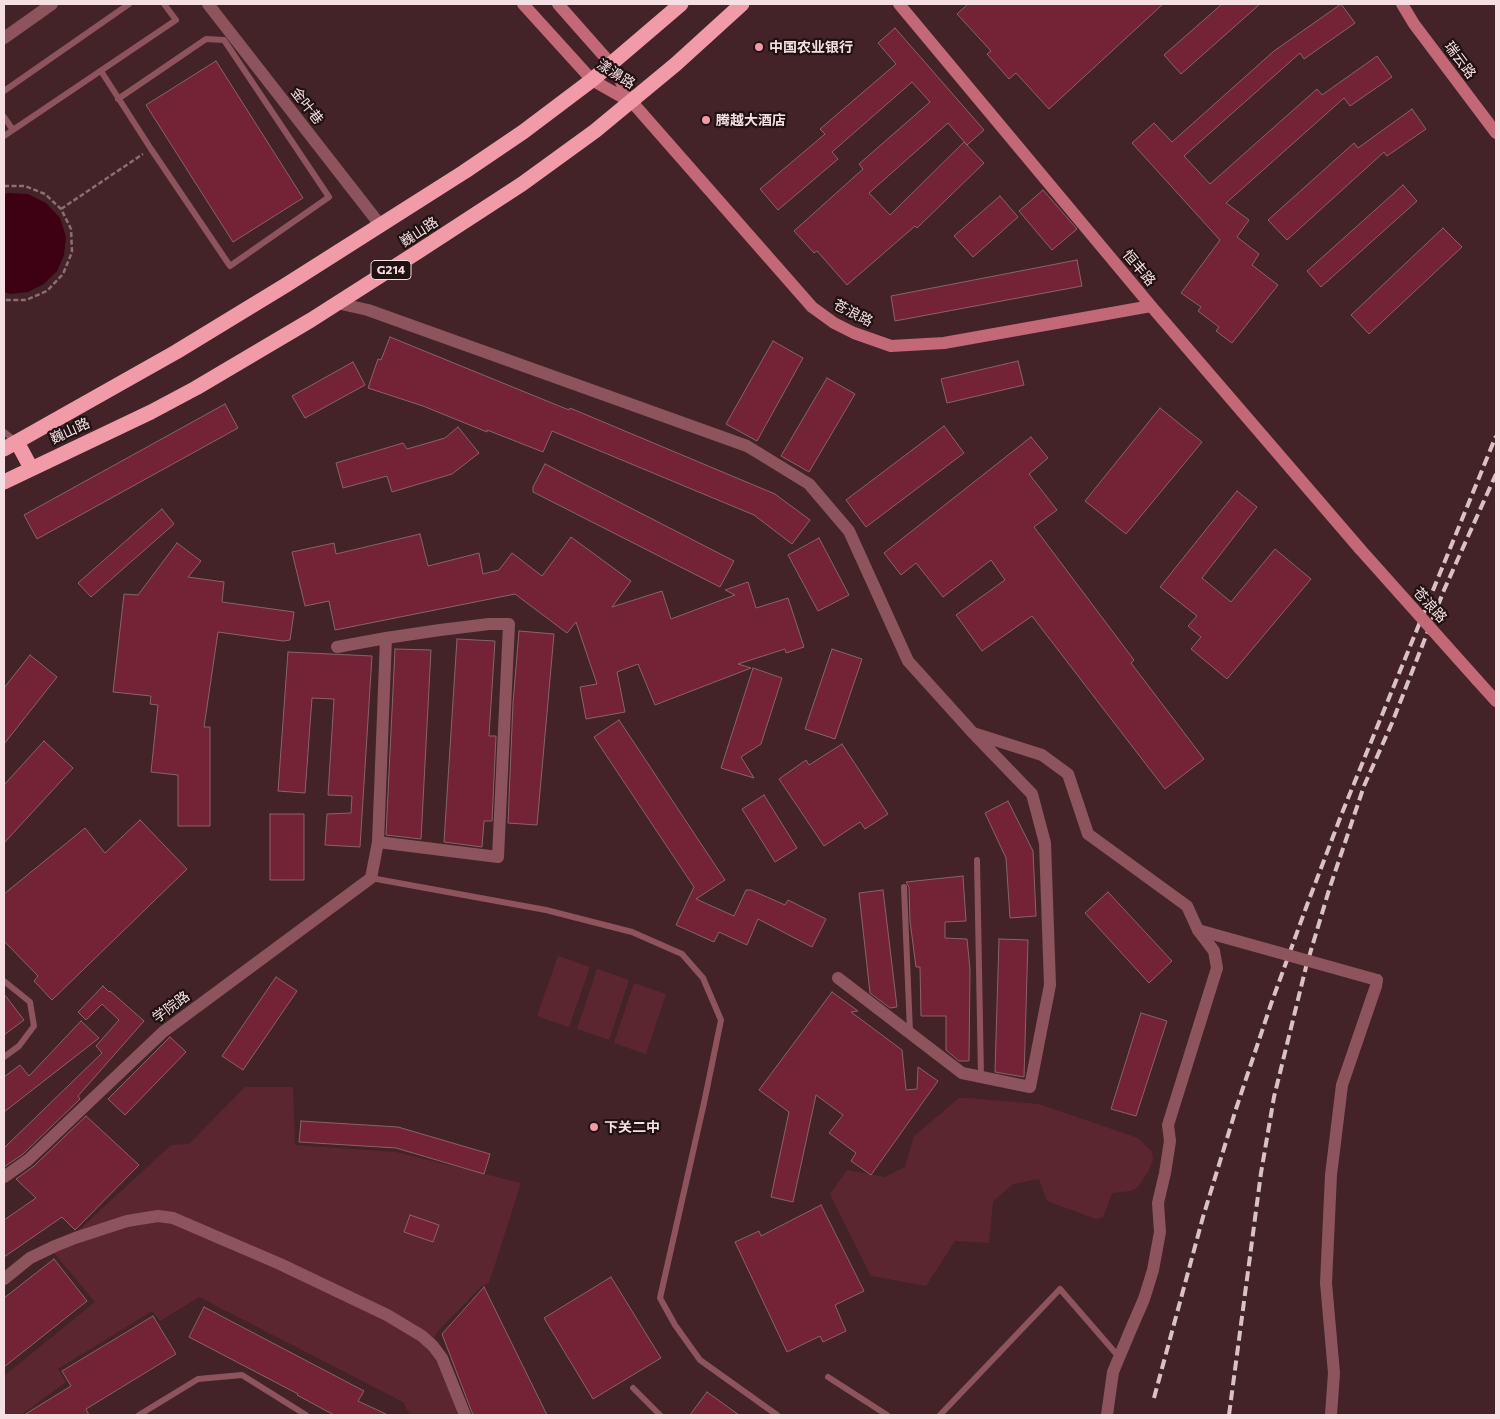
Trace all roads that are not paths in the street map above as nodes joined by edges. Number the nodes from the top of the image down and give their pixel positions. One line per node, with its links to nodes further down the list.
1 (52, 4): 11 (street)
2 (129, 4): 15 (lane)
3 (164, 4): 13 (lane)
4 (208, 4): 22 (street, 金叶巷)
5 (523, 4): 14 (street, 漾濞路)
6 (558, 4): 12 (street, 漾濞路)
7 (680, 4): 12 (highway, 巍山路)
8 (742, 4): 17 (highway, 巍山路 / G214)
9 (899, 4): 24 (street, 恒丰路)
10 (1402, 4): 20 (street, 瑞云路)
11 (4, 38)
12 (611, 64): 14 (highway, 巍山路); 17 (street, 漾濞路)
13 (101, 70): 16 (lane); 19 (lane)
14 (592, 80): 17 (street, 漾濞路); 22 (highway, 巍山路)
15 (4, 91)
16 (118, 98): 16 (lane)
17 (632, 102): 23 (highway, 巍山路 / G214); 24 (street, 苍浪路)
18 (4, 116): 19 (lane)
19 (13, 130): 21 (lane)
20 (1496, 133)
21 (4, 136)
22 (381, 226): 26 (highway, 巍山路)
23 (337, 303): 27 (highway, 巍山路 / G214); 33 (street)
24 (1151, 306): 29 (street, 恒丰路)
25 (4, 432): 26 (lane)
26 (10, 446): 27 (highway)
27 (31, 468): 28 (highway, 巍山路 / G214)
28 (4, 482)
29 (1360, 549): 32 (street, 苍浪路, bridge)
30 (386, 638): 31 (street); 34 (street); 34 (street)
31 (337, 647)
32 (1496, 701)
33 (974, 733): 38 (street); 43 (street)
34 (378, 842): 36 (street)
35 (977, 860): 43 (lane)
36 (371, 878): 44 (street, 学院路); 53 (lane)
37 (904, 887): 41 (lane)
38 (1198, 930): 46 (street); 57 (street, bridge)
39 (838, 978): 41 (street)
40 (4, 981): 42 (lane)
41 (910, 1033): 43 (street)
42 (4, 1058)
43 (982, 1077)
44 (4, 1177)
45 (4, 1279): 51 (street)
46 (1119, 1357): 55 (lane); 56 (street)
47 (828, 1377): 54 (lane)
48 (633, 1388): 52 (lane)
49 (139, 1415): 50 (lane)
50 (306, 1415)
51 (465, 1415)
52 (660, 1415)
53 (777, 1415)
54 (887, 1415)
55 (940, 1415)
56 (1107, 1415)
57 (1331, 1415)

